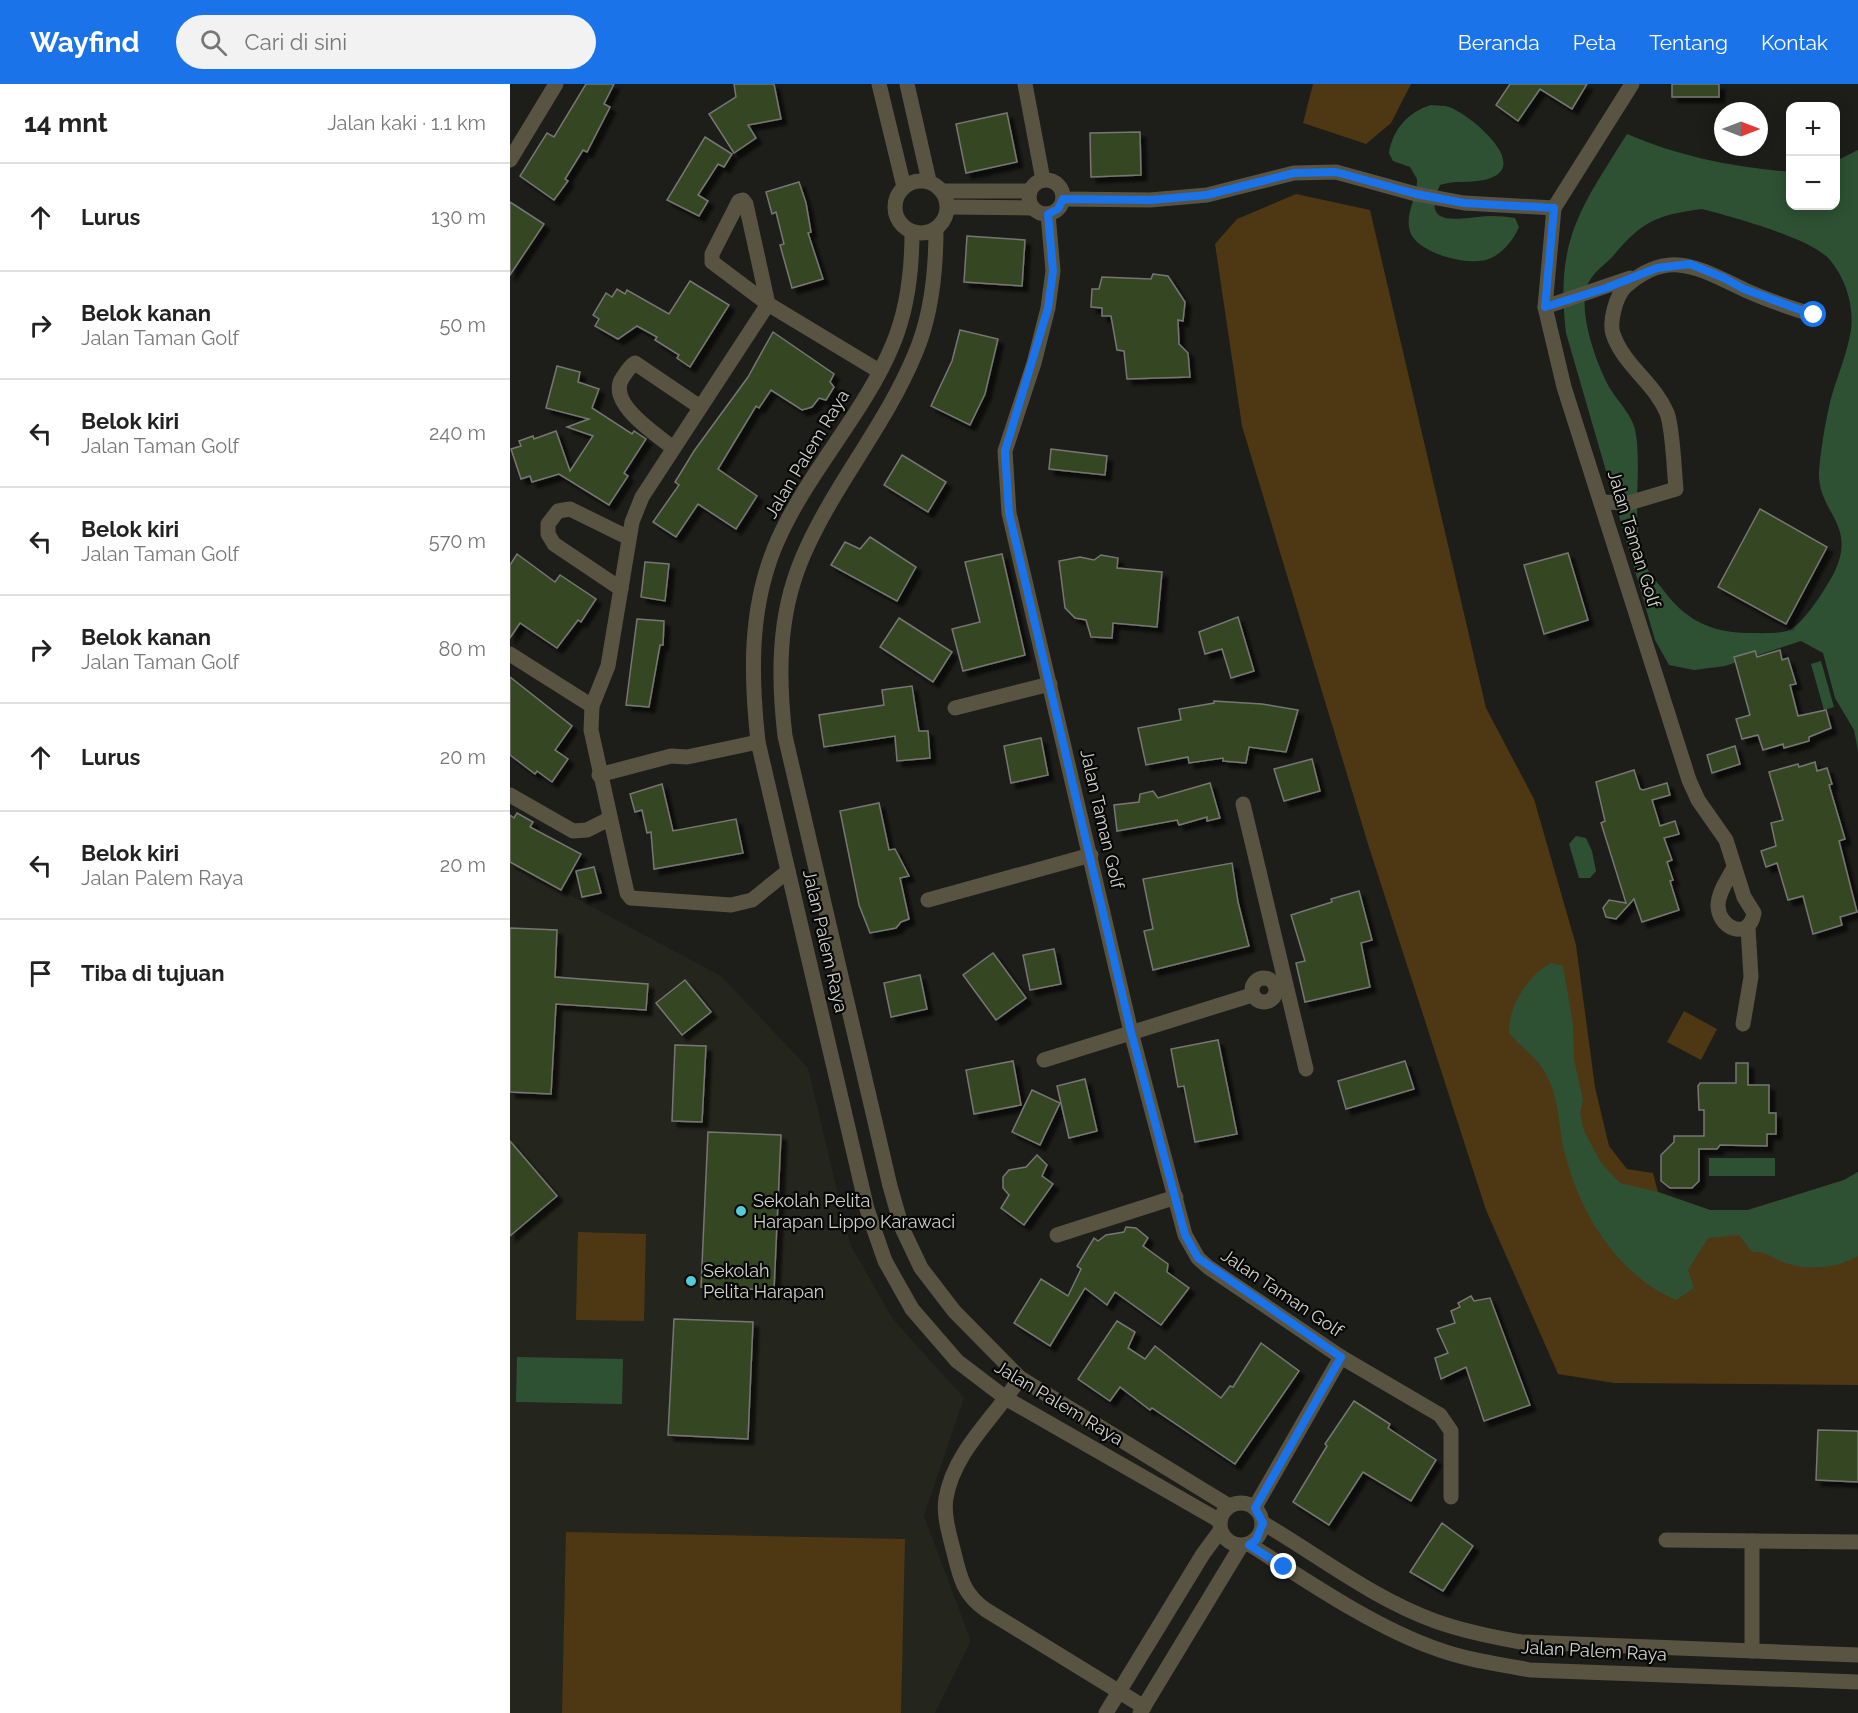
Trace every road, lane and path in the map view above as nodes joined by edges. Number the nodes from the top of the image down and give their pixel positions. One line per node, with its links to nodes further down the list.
1 (556, 84): 6 (street)
2 (879, 84): 10 (street)
3 (907, 84): 9 (street)
4 (1025, 84): 8 (street)
5 (1632, 84): 16 (street, Jalan Taman Golf)
6 (515, 140): 7 (street)
7 (510, 160)
8 (1043, 180): 12 (street); 13 (street)
9 (929, 182): 10 (street); 11 (street)
10 (904, 187): 19 (street)
11 (943, 191): 12 (street); 14 (street)
12 (1030, 191): 15 (street)
13 (1063, 199): 16 (street); 17 (street)
14 (948, 207): 15 (street); 18 (street)
15 (1033, 208): 17 (street)
16 (1554, 208): 22 (street, Jalan Taman Golf)
17 (1048, 214): 31 (street, Jalan Taman Golf)
18 (936, 229): 19 (street); 52 (street, Jalan Palem Raya)
19 (912, 232): 24 (street, Jalan Palem Raya)
20 (1639, 274): 22 (street); 23 (street); 27 (street)
21 (768, 304): 21 (street); 24 (street); 25 (street)
22 (1551, 305): 27 (street, Jalan Taman Golf)
23 (1814, 315)
24 (879, 371): 34 (street, Jalan Palem Raya)
25 (700, 407): 26 (street); 26 (street)
26 (674, 448): 28 (street)
27 (1607, 503): 40 (street, Jalan Taman Golf)
28 (629, 538): 29 (street); 29 (street)
29 (621, 589): 32 (street)
30 (510, 654): 32 (street)
31 (1050, 684): 33 (street); 39 (street, Jalan Taman Golf)
32 (592, 706): 35 (street)
33 (955, 708)
34 (758, 738): 35 (street); 41 (street, Jalan Palem Raya)
35 (600, 775): 38 (street)
36 (510, 795): 38 (street)
37 (1243, 804): 44 (street)
38 (609, 819): 41 (street)
39 (1091, 855): 42 (street); 46 (street, Jalan Taman Golf)
40 (1733, 869): 43 (street, Jalan Taman Golf); 43 (street)
41 (788, 871): 53 (street, Jalan Palem Raya)
42 (928, 900)
43 (1748, 928): 45 (street, Jalan Taman Golf)
44 (1280, 986): 46 (street); 48 (street)
45 (1743, 1024)
46 (1131, 1032): 47 (street); 49 (street, Jalan Taman Golf)
47 (1044, 1060)
48 (1306, 1069)
49 (1176, 1197): 50 (street); 51 (street, Jalan Taman Golf)
50 (1057, 1235)
51 (1341, 1357): 54 (street, Jalan Taman Golf); 56 (street, Jalan Taman Golf)
52 (1020, 1378): 53 (street); 55 (street, Jalan Palem Raya)
53 (1007, 1399): 58 (street, Jalan Palem Raya); 66 (street)
54 (1451, 1497)
55 (1229, 1506): 56 (street); 58 (street)
56 (1255, 1508): 57 (street)
57 (1263, 1523): 62 (street); 63 (street, Jalan Palem Raya)
58 (1220, 1526): 62 (street); 66 (street)
59 (1666, 1540): 60 (street)
60 (1752, 1541): 61 (street); 63 (street)
61 (1858, 1542)
62 (1245, 1545): 65 (street, Jalan Palem Raya); 67 (street)
63 (1752, 1651): 64 (street, Jalan Palem Raya)
64 (1858, 1655)
65 (1858, 1682)
66 (1119, 1692): 67 (street); 68 (street)
67 (1142, 1710)
68 (1106, 1713)

